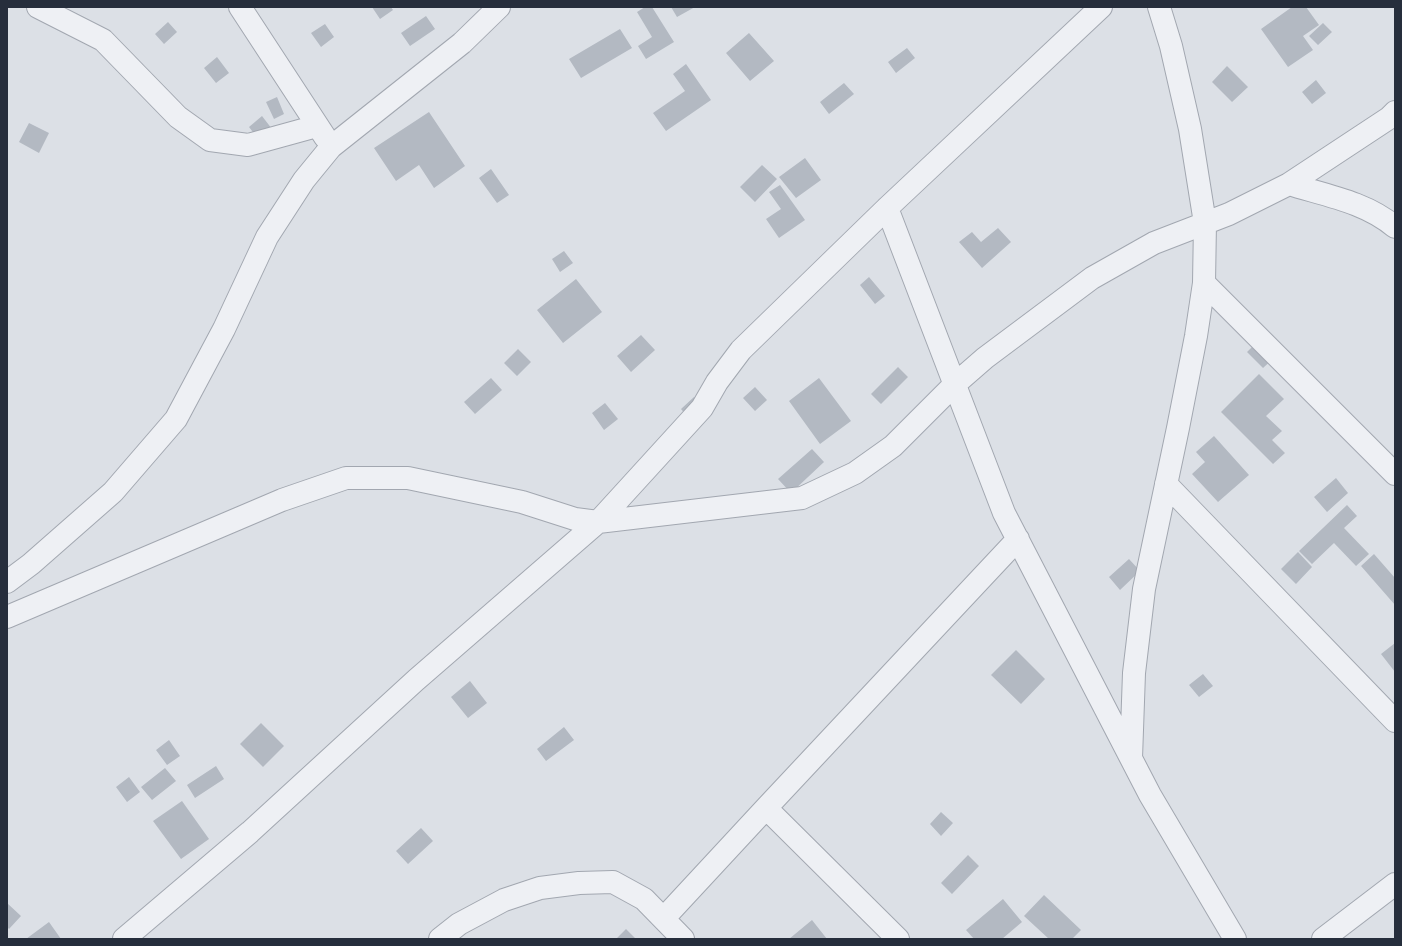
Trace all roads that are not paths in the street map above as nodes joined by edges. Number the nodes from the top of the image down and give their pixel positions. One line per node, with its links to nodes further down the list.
1 (38, 7): 7 (street)
2 (240, 7): 7 (street)
3 (499, 7): 8 (street)
4 (1101, 7): 10 (street)
5 (1159, 7): 11 (street)
6 (1395, 112): 9 (street)
7 (317, 126): 8 (street)
8 (331, 147): 19 (street)
9 (1288, 184): 11 (street); 12 (street)
10 (887, 208): 14 (street); 17 (street)
11 (1205, 223): 13 (street); 14 (street)
12 (1395, 227)
13 (1204, 283): 15 (street); 16 (street)
14 (954, 385): 17 (street); 18 (street)
15 (1395, 474)
16 (1166, 484): 21 (street); 22 (street)
17 (598, 522): 20 (street); 26 (street)
18 (1018, 539): 22 (street); 23 (street)
19 (7, 582)
20 (7, 617)
21 (1395, 721)
22 (1131, 758): 30 (street)
23 (766, 808): 25 (street); 29 (street)
24 (1395, 884): 31 (street)
25 (664, 918): 27 (street); 28 (street)
26 (124, 939)
27 (440, 939)
28 (684, 939)
29 (898, 939)
30 (1235, 939)
31 (1323, 939)

